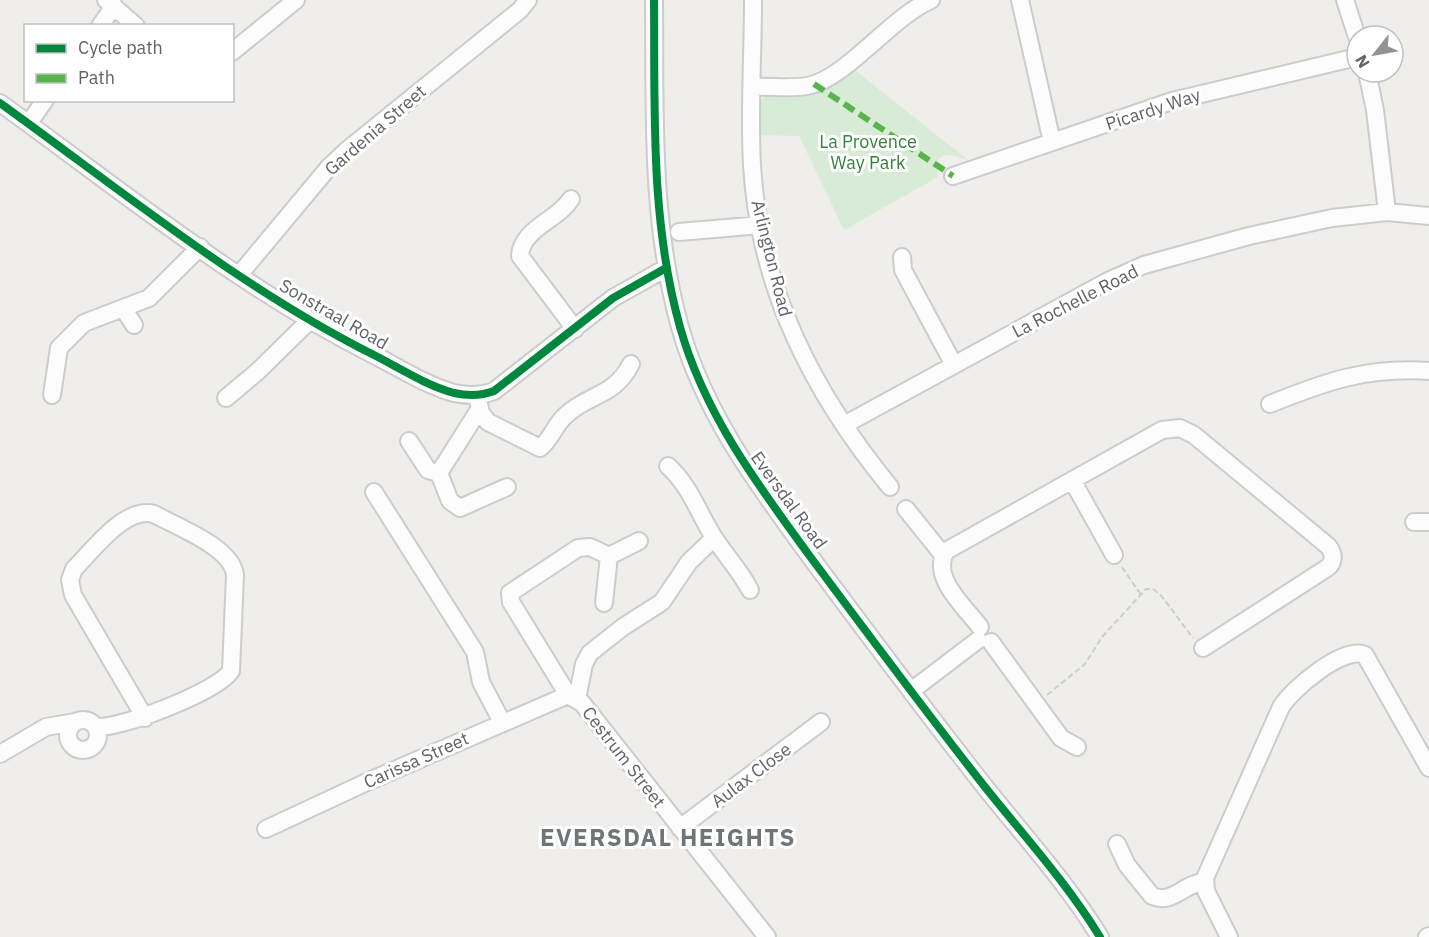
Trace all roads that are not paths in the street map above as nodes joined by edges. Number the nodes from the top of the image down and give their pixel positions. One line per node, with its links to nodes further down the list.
1 (296, 0): 12 (street)
2 (528, 0): 29 (street, Gardenia Street)
3 (654, 0): 28 (street, Eversdal Road)
4 (753, 0): 15 (street, Arlington Road)
5 (931, 0): 15 (street)
6 (1020, 0): 19 (street)
7 (1345, 0): 11 (street)
8 (110, 3): 9 (street); 10 (street)
9 (101, 24)
10 (134, 24)
11 (1353, 24)
12 (234, 50)
13 (1345, 60): 19 (street, Picardy Way)
14 (1369, 84): 22 (street)
15 (752, 87): 24 (street, Arlington Road)
16 (44, 102): 18 (street)
17 (0, 103): 18 (street, Sonstraal Road)
18 (29, 123): 26 (street, Sonstraal Road)
19 (1052, 142): 20 (street, Picardy Way)
20 (952, 176)
21 (571, 199): 33 (street)
22 (1387, 212): 23 (street, La Rochelle Road); 35 (street, La Rochelle Road)
23 (1429, 216)
24 (761, 225): 25 (street); 41 (street, Arlington Road)
25 (679, 232)
26 (200, 247): 29 (street, Sonstraal Road); 30 (street)
27 (902, 257): 35 (street)
28 (666, 268): 33 (street); 59 (street, Eversdal Road)
29 (239, 275): 31 (street, Sonstraal Road)
30 (123, 308): 32 (street); 37 (street)
31 (309, 321): 38 (street); 39 (street, Sonstraal Road)
32 (134, 325)
33 (575, 329): 39 (street)
34 (631, 364): 39 (street)
35 (954, 365): 41 (street, La Rochelle Road)
36 (1429, 371): 40 (street)
37 (52, 395)
38 (226, 398)
39 (479, 401): 44 (street)
40 (1270, 404)
41 (844, 425): 47 (street, Arlington Road)
42 (409, 441): 44 (street)
43 (668, 466): 50 (street)
44 (439, 473): 46 (street)
45 (1072, 480): 52 (street); 53 (street); 58 (street)
46 (507, 487)
47 (890, 487)
48 (374, 492): 63 (street)
49 (906, 509): 52 (street)
50 (714, 538): 55 (street); 60 (street)
51 (639, 541): 54 (street)
52 (944, 555): 57 (street)
53 (1114, 555)
54 (609, 556): 56 (street); 60 (street, Cestrum Street)
55 (750, 590)
56 (604, 603)
57 (983, 636): 59 (street); 68 (street)
58 (1203, 648)
59 (911, 691): 76 (street, Eversdal Road)
60 (572, 697): 63 (street, Carissa Street); 71 (street, Cestrum Street)
61 (145, 718): 61 (street); 65 (street)
62 (75, 722): 65 (street); 66 (street); 67 (street)
63 (502, 722): 72 (street, Carissa Street)
64 (822, 722): 71 (street, Aulax Close)
65 (96, 727): 67 (street)
66 (47, 728): 67 (street); 69 (street)
67 (68, 739)
68 (1077, 747)
69 (0, 754)
70 (1429, 768): 74 (street)
71 (680, 828): 75 (street, Cestrum Street)
72 (266, 829)
73 (1118, 844): 74 (street)
74 (1204, 882): 77 (street)
75 (766, 937)
76 (1100, 937)
77 (1228, 937)

